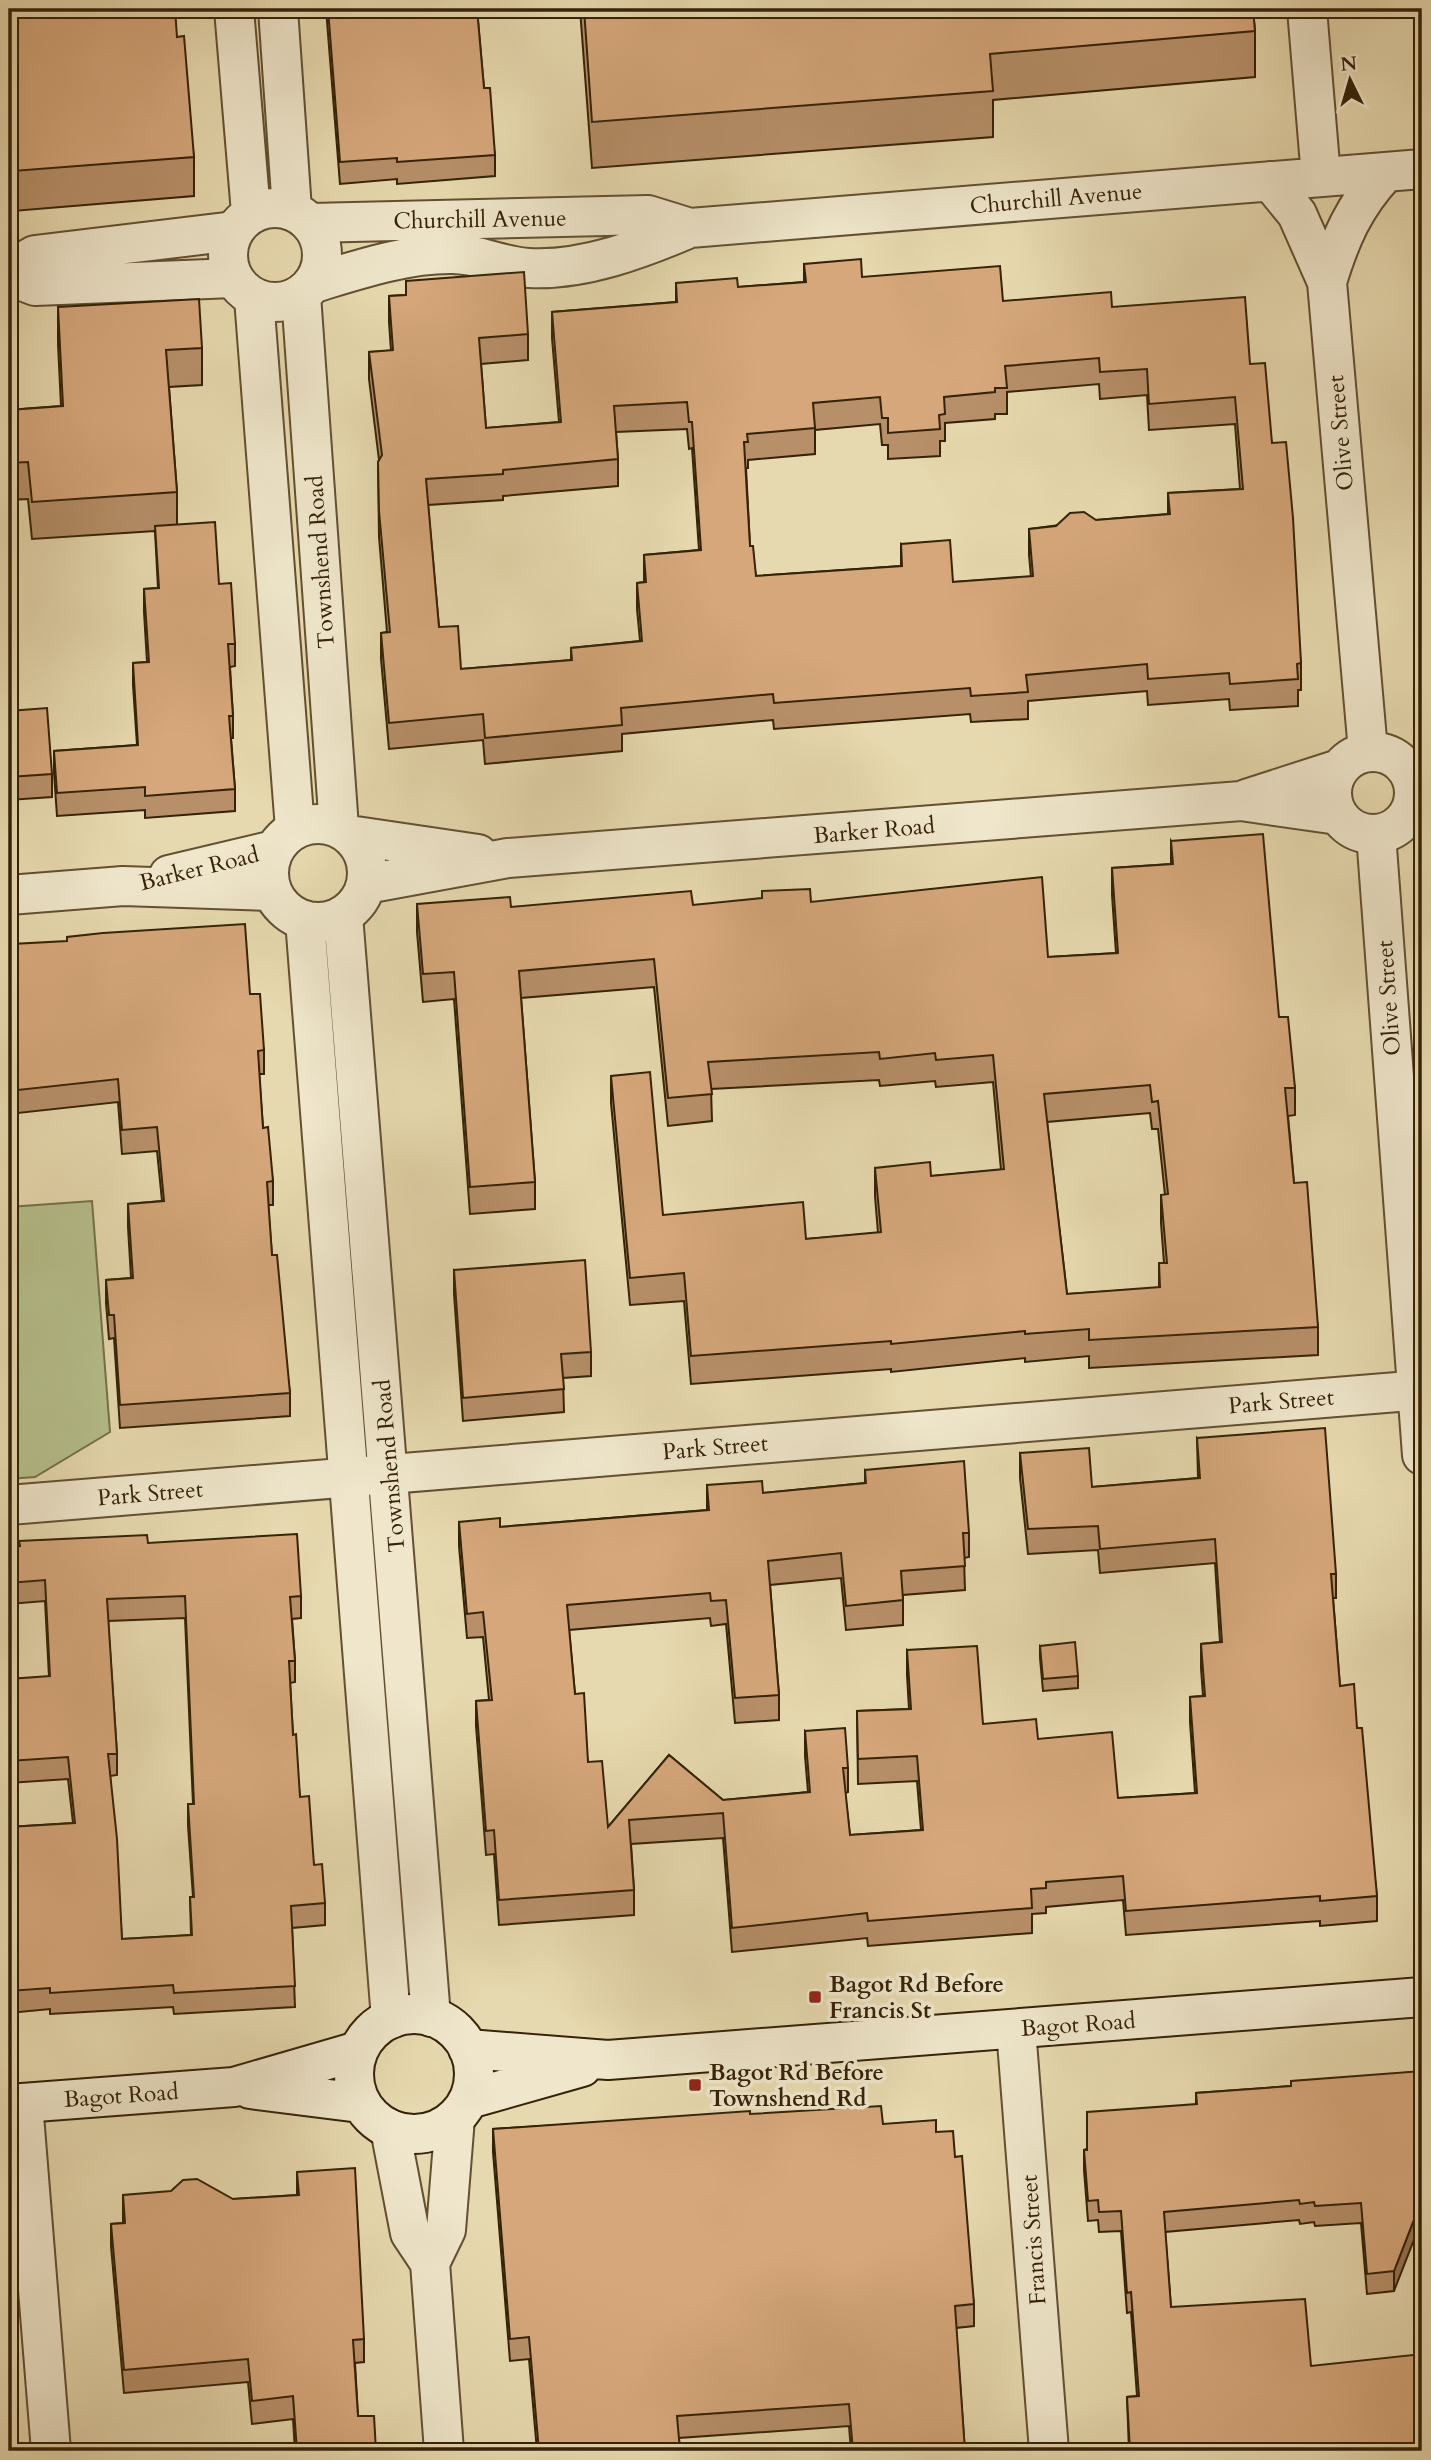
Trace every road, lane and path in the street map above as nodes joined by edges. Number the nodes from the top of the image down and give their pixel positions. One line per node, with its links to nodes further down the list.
1 (234, 9): 9 (street)
2 (278, 9): 8 (street)
3 (1307, 9): 6 (street)
4 (1422, 169): 5 (street, Churchill Avenue)
5 (1385, 173): 6 (street, Churchill Avenue); 13 (street, Olive Street)
6 (1321, 177): 7 (street, Churchill Avenue)
7 (1270, 181): 10 (street, Churchill Avenue); 13 (street, Olive Street)
8 (301, 217): 9 (street); 10 (street, Churchill Avenue); 15 (street)
9 (242, 222): 11 (street); 14 (street)
10 (690, 228): 15 (street, Churchill Avenue)
11 (9, 270)
12 (9, 276): 14 (street)
13 (1327, 282): 16 (street, Olive Street)
14 (244, 288): 15 (street); 23 (street, Townshend Road)
15 (307, 289): 21 (street, Townshend Road)
16 (1353, 760): 17 (street); 18 (street, Barker Road); 20 (street)
17 (1413, 766): 19 (street)
18 (1241, 801): 20 (street, Barker Road); 24 (street, Barker Road)
19 (1417, 808): 22 (street)
20 (1338, 815): 22 (street)
21 (344, 831): 23 (street); 24 (street, Barker Road); 25 (street)
22 (1376, 834): 31 (street, Olive Street)
23 (284, 839): 26 (street, Barker Road); 27 (street)
24 (508, 858): 25 (street, Barker Road)
25 (366, 884): 29 (street)
26 (123, 886): 27 (street, Barker Road); 28 (street, Barker Road)
27 (272, 891): 30 (street)
28 (9, 895)
29 (343, 915): 30 (street); 33 (street, Townshend Road)
30 (305, 920): 34 (street, Townshend Road)
31 (1420, 1390): 32 (street, Olive Street); 33 (street, Park Street)
32 (1422, 1455)
33 (389, 1473): 34 (street, Park Street); 37 (street, Townshend Road)
34 (351, 1476): 35 (street, Park Street); 38 (street, Townshend Road)
35 (9, 1505)
36 (1422, 1997): 39 (street, Bagot Road)
37 (431, 2017): 38 (street); 40 (street)
38 (391, 2019): 41 (street)
39 (1016, 2029): 42 (street, Bagot Road); 51 (street, Francis Street)
40 (468, 2049): 42 (street, Bagot Road); 46 (street)
41 (358, 2051): 43 (street, Bagot Road); 45 (street)
42 (608, 2060): 46 (street, Bagot Road)
43 (234, 2087): 44 (street, Bagot Road); 45 (street, Bagot Road)
44 (16, 2103): 49 (street)
45 (360, 2103): 47 (street)
46 (462, 2108): 47 (street); 48 (street)
47 (390, 2129): 48 (street)
48 (430, 2263): 50 (street)
49 (51, 2451)
50 (444, 2451)
51 (1049, 2451)

